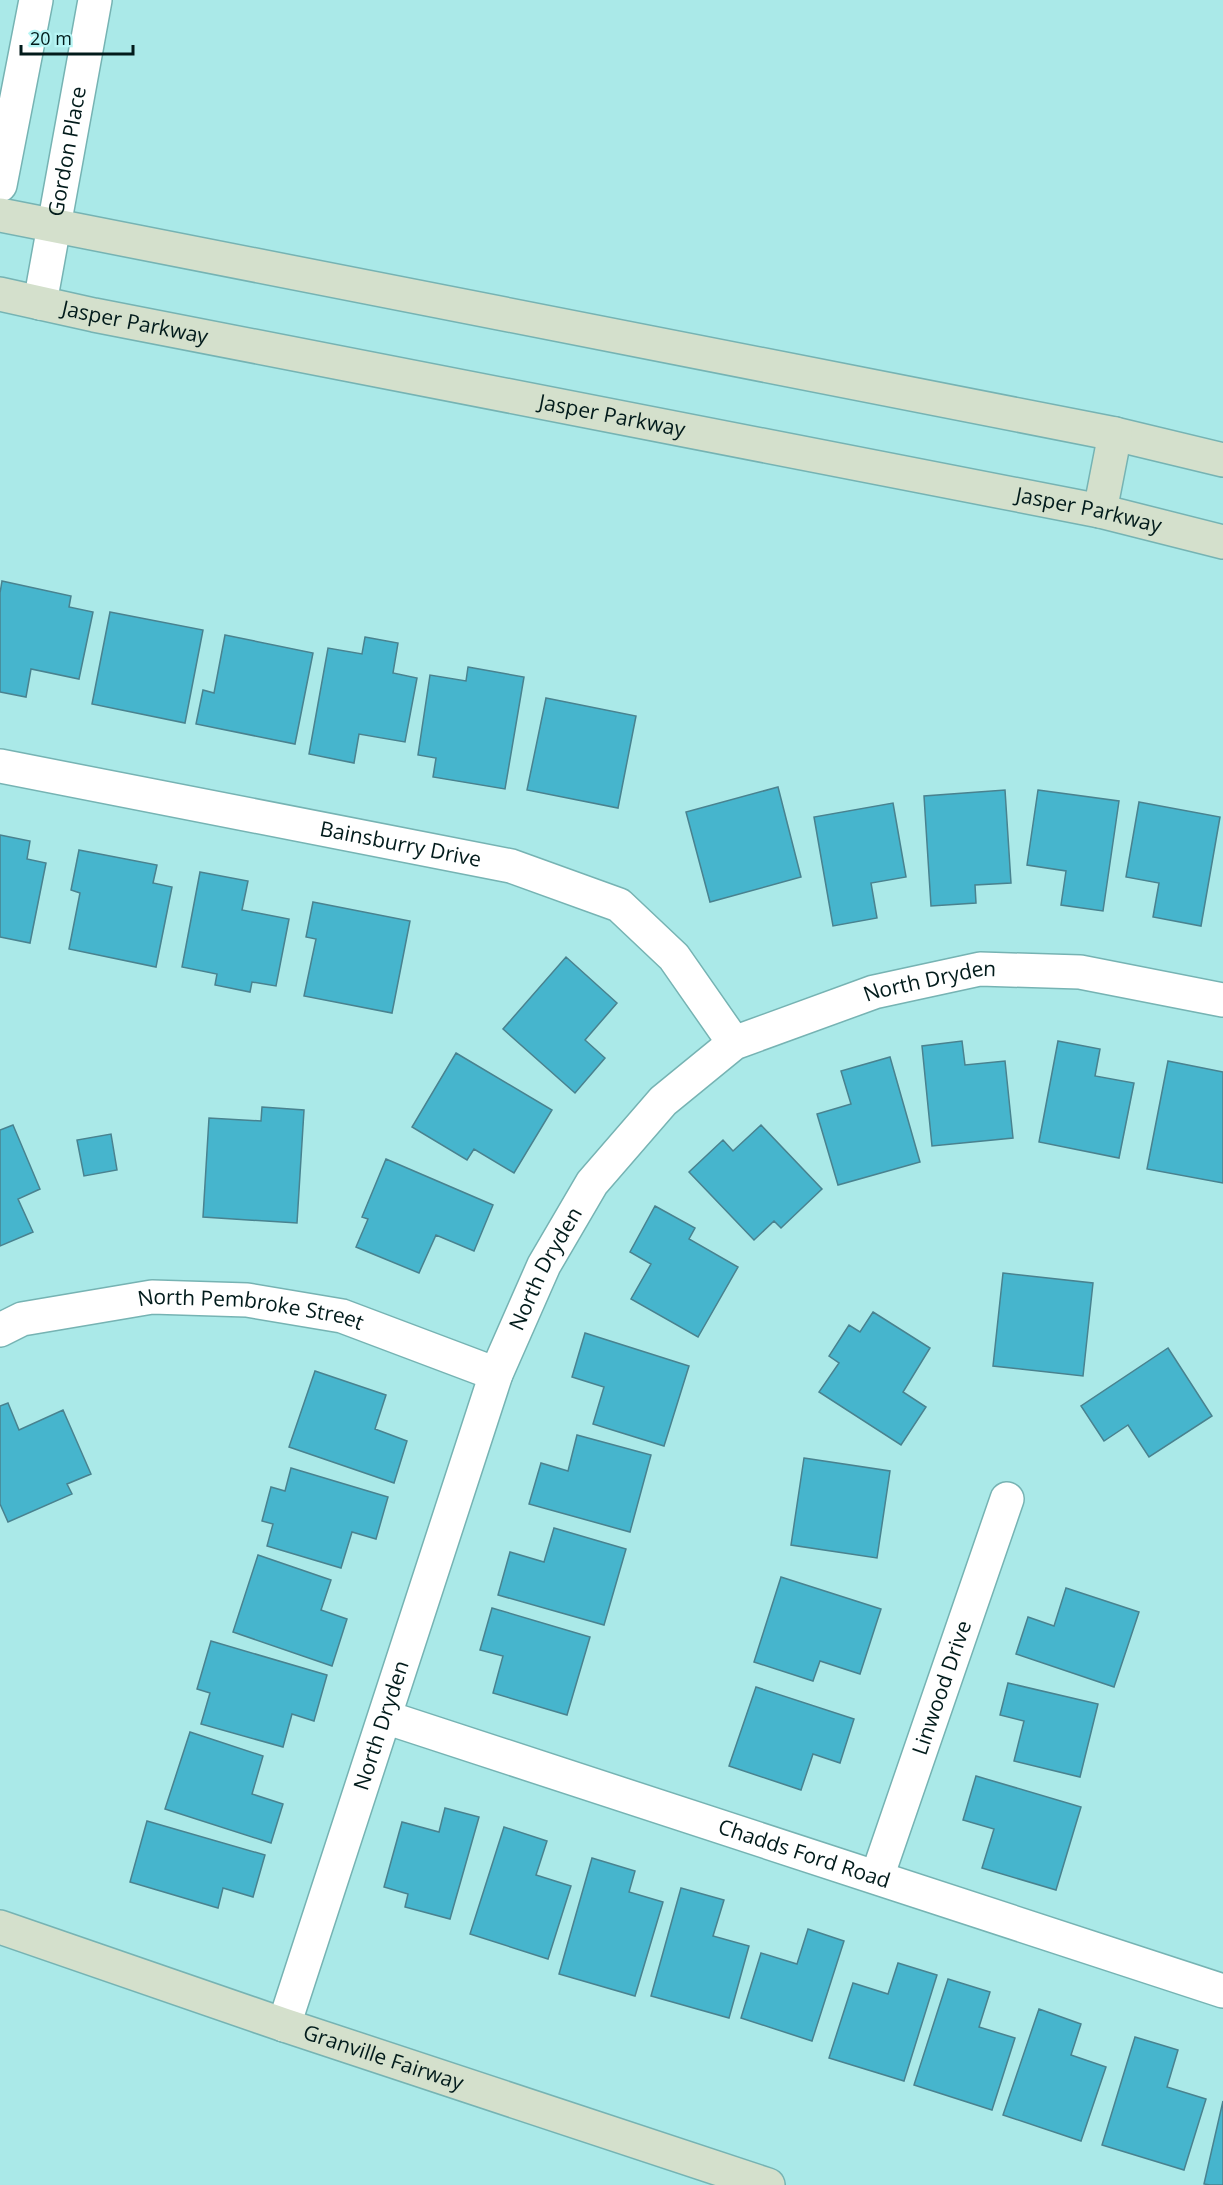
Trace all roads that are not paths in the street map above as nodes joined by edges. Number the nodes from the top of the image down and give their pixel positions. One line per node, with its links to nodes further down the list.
1 (36, 0): 3 (street)
2 (95, 0): 5 (street, Gordon Place)
3 (0, 185)
4 (0, 215): 5 (main road)
5 (54, 226): 7 (street, Gordon Place); 8 (main road)
6 (0, 294): 7 (main road, Jasper Parkway)
7 (40, 303): 10 (main road, Jasper Parkway)
8 (1115, 434): 9 (main road); 10 (main road)
9 (1223, 460)
10 (1100, 511): 11 (main road, Jasper Parkway)
11 (1223, 542)
12 (0, 766): 14 (street, Bainsburry Drive)
13 (1223, 1000): 14 (street, North Dryden)
14 (734, 1043): 16 (street, North Dryden)
15 (0, 1330): 16 (street, North Pembroke Street)
16 (496, 1374): 18 (street, North Dryden)
17 (1007, 1499): 19 (street, Linwood Drive)
18 (385, 1717): 19 (street, Chadds Ford Road); 22 (street, North Dryden)
19 (877, 1877): 21 (street, Chadds Ford Road)
20 (0, 1927): 22 (main road, Granville Fairway)
21 (1223, 1991)
22 (284, 2025): 23 (main road, Granville Fairway)
23 (768, 2185)

